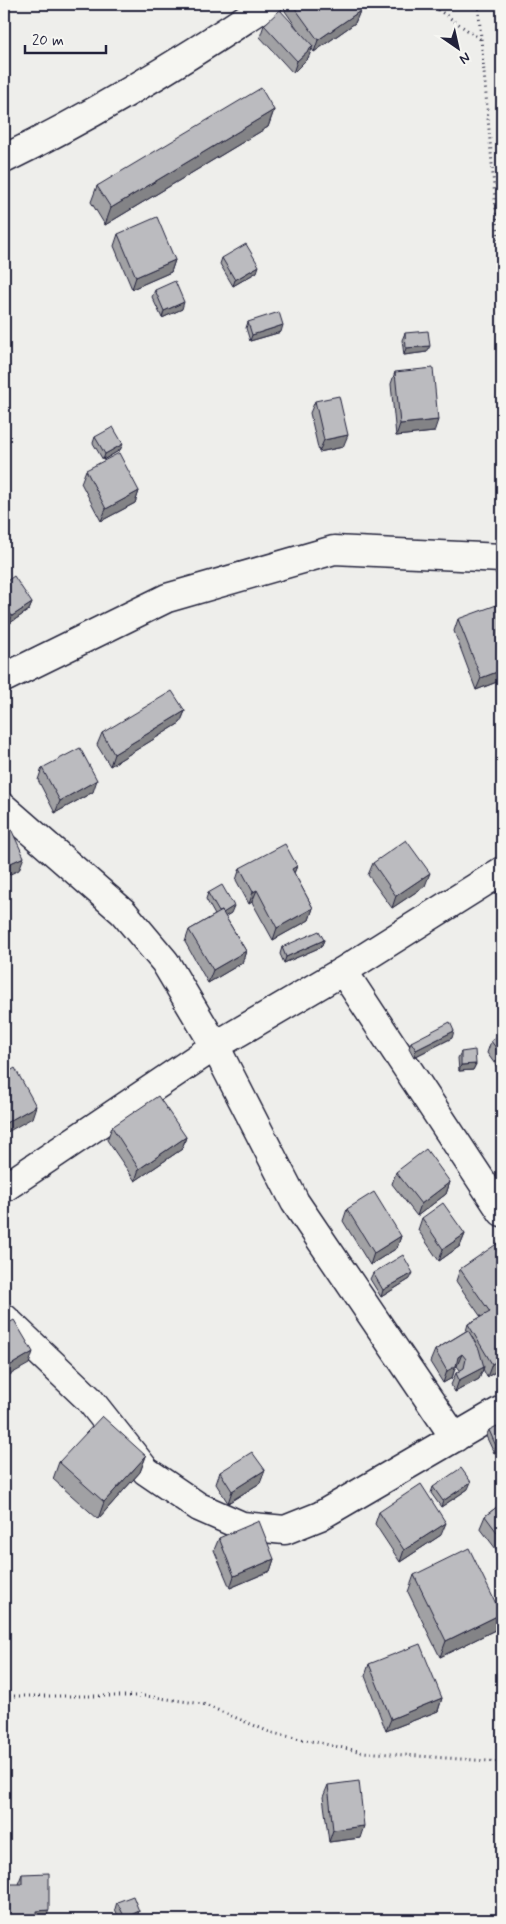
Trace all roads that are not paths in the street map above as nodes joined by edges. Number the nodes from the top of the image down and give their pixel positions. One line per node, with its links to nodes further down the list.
1 (268, 4): 2 (street)
2 (4, 159)
3 (502, 558): 4 (street)
4 (4, 678)
5 (4, 808): 8 (street)
6 (502, 871): 7 (street)
7 (343, 971): 8 (street); 10 (street)
8 (214, 1046): 9 (street); 13 (street)
9 (4, 1188)
10 (502, 1212)
11 (4, 1318): 13 (street)
12 (502, 1410): 13 (street)
13 (455, 1438)

